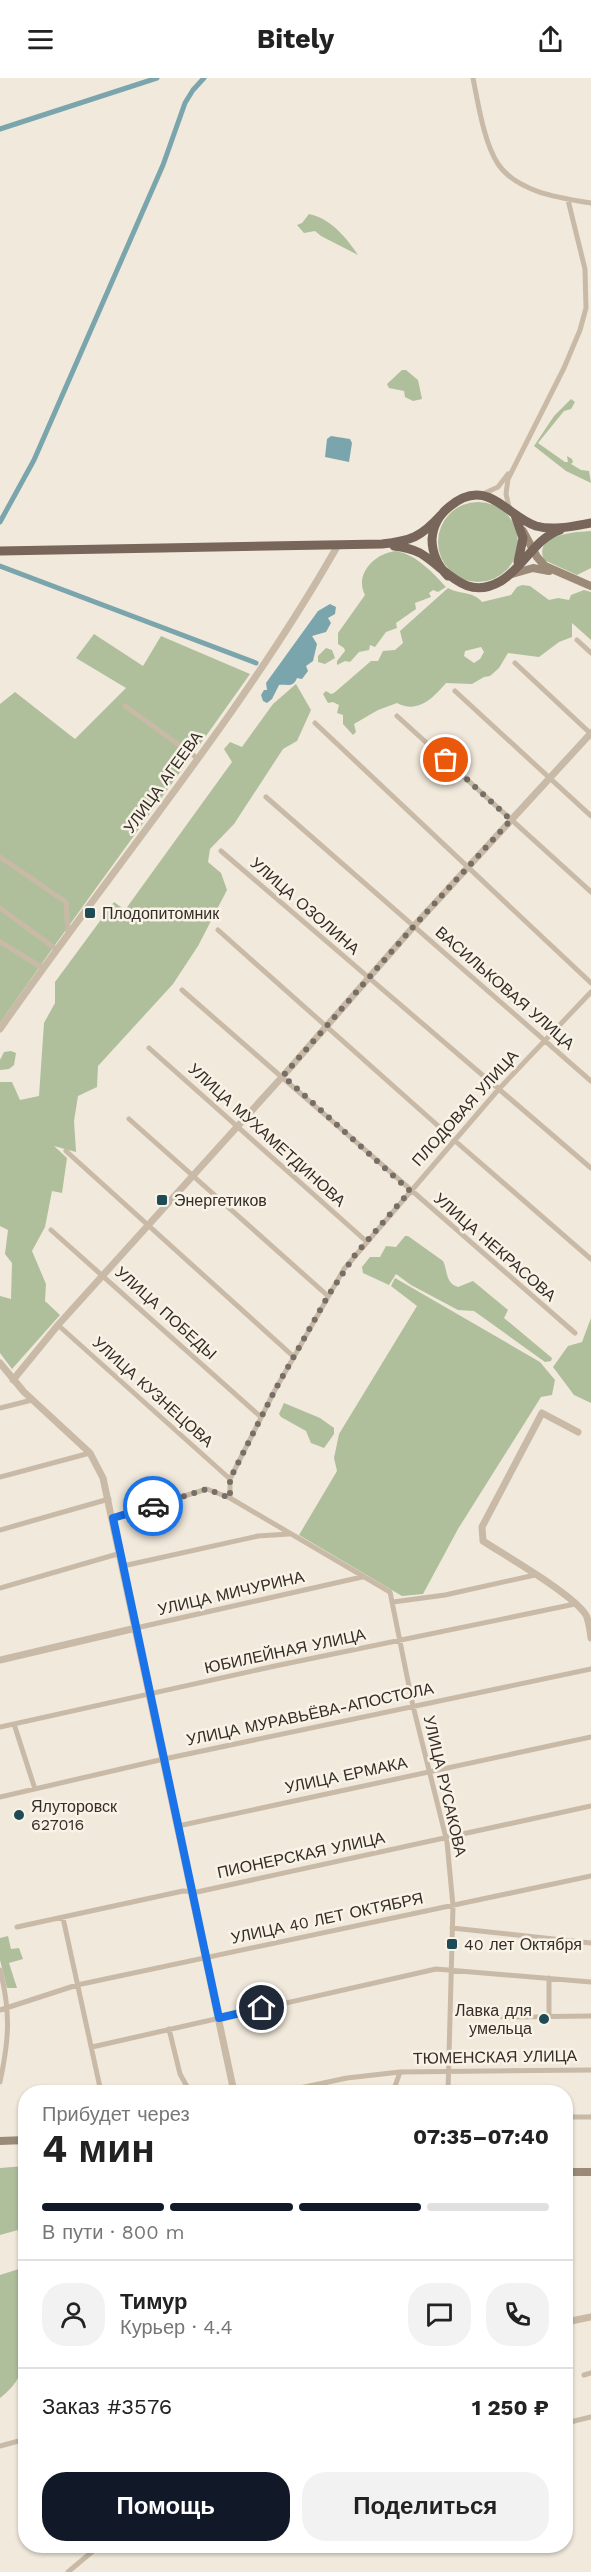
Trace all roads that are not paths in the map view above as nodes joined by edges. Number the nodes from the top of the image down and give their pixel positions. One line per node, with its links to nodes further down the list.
1 (473, 78): 2 (street)
2 (568, 200): 3 (street); 4 (street)
3 (591, 203)
4 (514, 466): 5 (street); 6 (street)
5 (474, 496): 6 (main road); 7 (main road)
6 (512, 512): 9 (main road); 10 (main road)
7 (441, 515): 11 (main road); 16 (main road)
8 (591, 523): 9 (main road)
9 (572, 526): 13 (main road)
10 (521, 527): 13 (main road); 15 (main road)
11 (382, 544): 12 (main road); 16 (main road)
12 (338, 545): 14 (main road); 28 (street, УЛИЦА АГЕЕВА)
13 (532, 550): 15 (main road); 17 (main road)
14 (0, 551)
15 (513, 570): 18 (main road)
16 (448, 576): 18 (main road)
17 (565, 576): 18 (main road); 19 (main road)
18 (501, 580)
19 (591, 586)
20 (577, 640): 21 (street)
21 (591, 653)
22 (515, 663): 27 (street)
23 (455, 691): 29 (street)
24 (125, 706): 28 (street)
25 (397, 716): 32 (street)
26 (315, 723): 35 (street)
27 (591, 734): 29 (street)
28 (197, 758): 40 (street, УЛИЦА АГЕЕВА)
29 (549, 778): 31 (street); 32 (street)
30 (266, 797): 38 (street, ВАСИЛЬКОВАЯ УЛИЦА)
31 (591, 816)
32 (511, 820): 35 (street); 36 (street)
33 (221, 851): 44 (street, УЛИЦА ОЗОЛИНА)
34 (0, 857): 40 (street)
35 (469, 866): 38 (street); 45 (street)
36 (591, 892)
37 (0, 908): 42 (street)
38 (414, 926): 44 (street); 50 (street, ВАСИЛЬКОВАЯ УЛИЦА)
39 (218, 930): 49 (street)
40 (68, 933): 42 (street, УЛИЦА АГЕЕВА)
41 (0, 942): 43 (street)
42 (56, 949): 43 (street, УЛИЦА АГЕЕВА)
43 (43, 968): 48 (street, УЛИЦА АГЕЕВА)
44 (369, 978): 49 (street); 54 (street, УЛИЦА ОЗОЛИНА)
45 (591, 983)
46 (182, 990): 52 (street, УЛИЦА НЕКРАСОВА)
47 (591, 992): 50 (street, ПЛОДОВАЯ УЛИЦА)
48 (1, 1027)
49 (326, 1027): 52 (street); 57 (street)
50 (544, 1040): 53 (street, ВАСИЛЬКОВАЯ УЛИЦА); 54 (street, ПЛОДОВАЯ УЛИЦА)
51 (149, 1048): 56 (street, УЛИЦА МУХАМЕТДИНОВА)
52 (283, 1076): 56 (street); 61 (street, УЛИЦА НЕКРАСОВА)
53 (591, 1081)
54 (498, 1090): 57 (street, ПЛОДОВАЯ УЛИЦА); 59 (street, УЛИЦА ОЗОЛИНА)
55 (129, 1119): 60 (street)
56 (236, 1127): 60 (street); 64 (street, УЛИЦА МУХАМЕТДИНОВА)
57 (454, 1140): 61 (street, ПЛОДОВАЯ УЛИЦА); 65 (street)
58 (66, 1151): 62 (street)
59 (591, 1168)
60 (193, 1176): 62 (street); 67 (street)
61 (410, 1191): 64 (street, ПЛОДОВАЯ УЛИЦА); 69 (street, УЛИЦА НЕКРАСОВА)
62 (149, 1226): 66 (street); 70 (street)
63 (51, 1230): 66 (street, УЛИЦА ПОБЕДЫ)
64 (366, 1241): 67 (street, ПЛОДОВАЯ УЛИЦА)
65 (591, 1259)
66 (104, 1276): 68 (street); 75 (street, УЛИЦА ПОБЕДЫ)
67 (328, 1296): 70 (street, ПЛОДОВАЯ УЛИЦА)
68 (58, 1325): 72 (street); 79 (street, УЛИЦА КУЗНЕЦОВА)
69 (575, 1333)
70 (294, 1357): 75 (street, ПЛОДОВАЯ УЛИЦА)
71 (0, 1363): 72 (street)
72 (13, 1380): 73 (street)
73 (32, 1400): 74 (street); 77 (street)
74 (0, 1408)
75 (261, 1417): 79 (street, ПЛОДОВАЯ УЛИЦА)
76 (578, 1432): 87 (street)
77 (90, 1453): 78 (street); 81 (street)
78 (0, 1477)
79 (230, 1479): 80 (street, ПЛОДОВАЯ УЛИЦА)
80 (230, 1498): 82 (street); 84 (street)
81 (109, 1499): 82 (street); 83 (street)
82 (113, 1518): 85 (street)
83 (0, 1530)
84 (289, 1534): 86 (street); 88 (street)
85 (121, 1553): 86 (street); 89 (street)
86 (123, 1566): 92 (street)
87 (535, 1575): 90 (street); 91 (street)
88 (362, 1577): 90 (street); 92 (street, УЛИЦА МИЧУРИНА)
89 (0, 1588)
90 (393, 1602): 94 (street, УЛИЦА РУСАКОВА)
91 (575, 1604): 93 (street); 94 (street, ЮБИЛЕЙНАЯ УЛИЦА)
92 (136, 1628): 95 (street, УЛИЦА МИЧУРИНА); 97 (street)
93 (591, 1638)
94 (399, 1642): 97 (street, ЮБИЛЕЙНАЯ УЛИЦА); 98 (street, УЛИЦА РУСАКОВА)
95 (0, 1660)
96 (591, 1669): 98 (street, УЛИЦА МУРАВЬЁВА-АПОСТОЛА)
97 (151, 1693): 100 (street, ЮБИЛЕЙНАЯ УЛИЦА); 103 (street)
98 (412, 1706): 103 (street, УЛИЦА МУРАВЬЁВА-АПОСТОЛА); 104 (street, УЛИЦА РУСАКОВА)
99 (0, 1718): 101 (street)
100 (14, 1724): 101 (street, ЮБИЛЕЙНАЯ УЛИЦА); 105 (street)
101 (1, 1726)
102 (591, 1737): 104 (street, УЛИЦА ЕРМАКА)
103 (164, 1759): 105 (street, УЛИЦА МУРАВЬЁВА-АПОСТОЛА); 108 (street)
104 (429, 1771): 108 (street, УЛИЦА ЕРМАКА); 109 (street, УЛИЦА РУСАКОВА)
105 (35, 1789): 106 (street, УЛИЦА МУРАВЬЁВА-АПОСТОЛА)
106 (0, 1797)
107 (591, 1806): 109 (street, ПИОНЕРСКАЯ УЛИЦА)
108 (178, 1826): 111 (street)
109 (446, 1837): 111 (street, ПИОНЕРСКАЯ УЛИЦА); 112 (street, УЛИЦА РУСАКОВА)
110 (591, 1876): 112 (street, УЛИЦА 40 ЛЕТ ОКТЯБРЯ)
111 (191, 1890): 113 (street, ПИОНЕРСКАЯ УЛИЦА); 117 (street)
112 (453, 1906): 115 (street, УЛИЦА РУСАКОВА); 117 (street, УЛИЦА 40 ЛЕТ ОКТЯБРЯ)
113 (63, 1918): 114 (street, ПИОНЕРСКАЯ УЛИЦА); 122 (street)
114 (17, 1927)
115 (452, 1928): 116 (street); 119 (street, УЛИЦА РУСАКОВА)
116 (591, 1943)
117 (206, 1957): 122 (street, УЛИЦА 40 ЛЕТ ОКТЯБРЯ); 128 (street)
118 (0, 1970): 123 (street)
119 (451, 1970): 120 (street); 128 (street); 132 (street, УЛИЦА РУСАКОВА)
120 (549, 1978): 121 (street); 125 (street)
121 (591, 1982)
122 (77, 1985): 123 (street, УЛИЦА 40 ЛЕТ ОКТЯБРЯ); 130 (street)
123 (7, 2008): 124 (street, УЛИЦА 40 ЛЕТ ОКТЯБРЯ); 134 (street)
124 (0, 2010)
125 (549, 2015): 126 (street); 127 (street)
126 (591, 2016)
127 (502, 2017)
128 (219, 2018): 129 (street); 137 (street)
129 (169, 2029): 130 (street); 136 (street)
130 (92, 2047): 135 (street)
131 (591, 2070): 132 (street, ТЮМЕНСКАЯ УЛИЦА)
132 (448, 2071): 133 (street, ТЮМЕНСКАЯ УЛИЦА); 140 (street, УЛИЦА РУСАКОВА)
133 (400, 2072): 138 (street, ТЮМЕНСКАЯ УЛИЦА); 139 (street, ТЮМЕНСКАЯ УЛИЦА)
134 (0, 2082)
135 (100, 2085)
136 (186, 2085)
137 (233, 2085)
138 (314, 2085)
139 (395, 2085)
140 (448, 2085)
141 (573, 2117): 142 (street)
142 (591, 2117)
143 (18, 2140): 144 (main road)
144 (0, 2141)
145 (573, 2172): 146 (main road)
146 (591, 2172)
147 (591, 2317): 148 (street)
148 (573, 2321)
149 (591, 2417): 150 (street)
150 (573, 2421)
151 (18, 2441): 152 (street)
152 (0, 2446)
153 (91, 2553): 154 (street)
154 (68, 2572)

